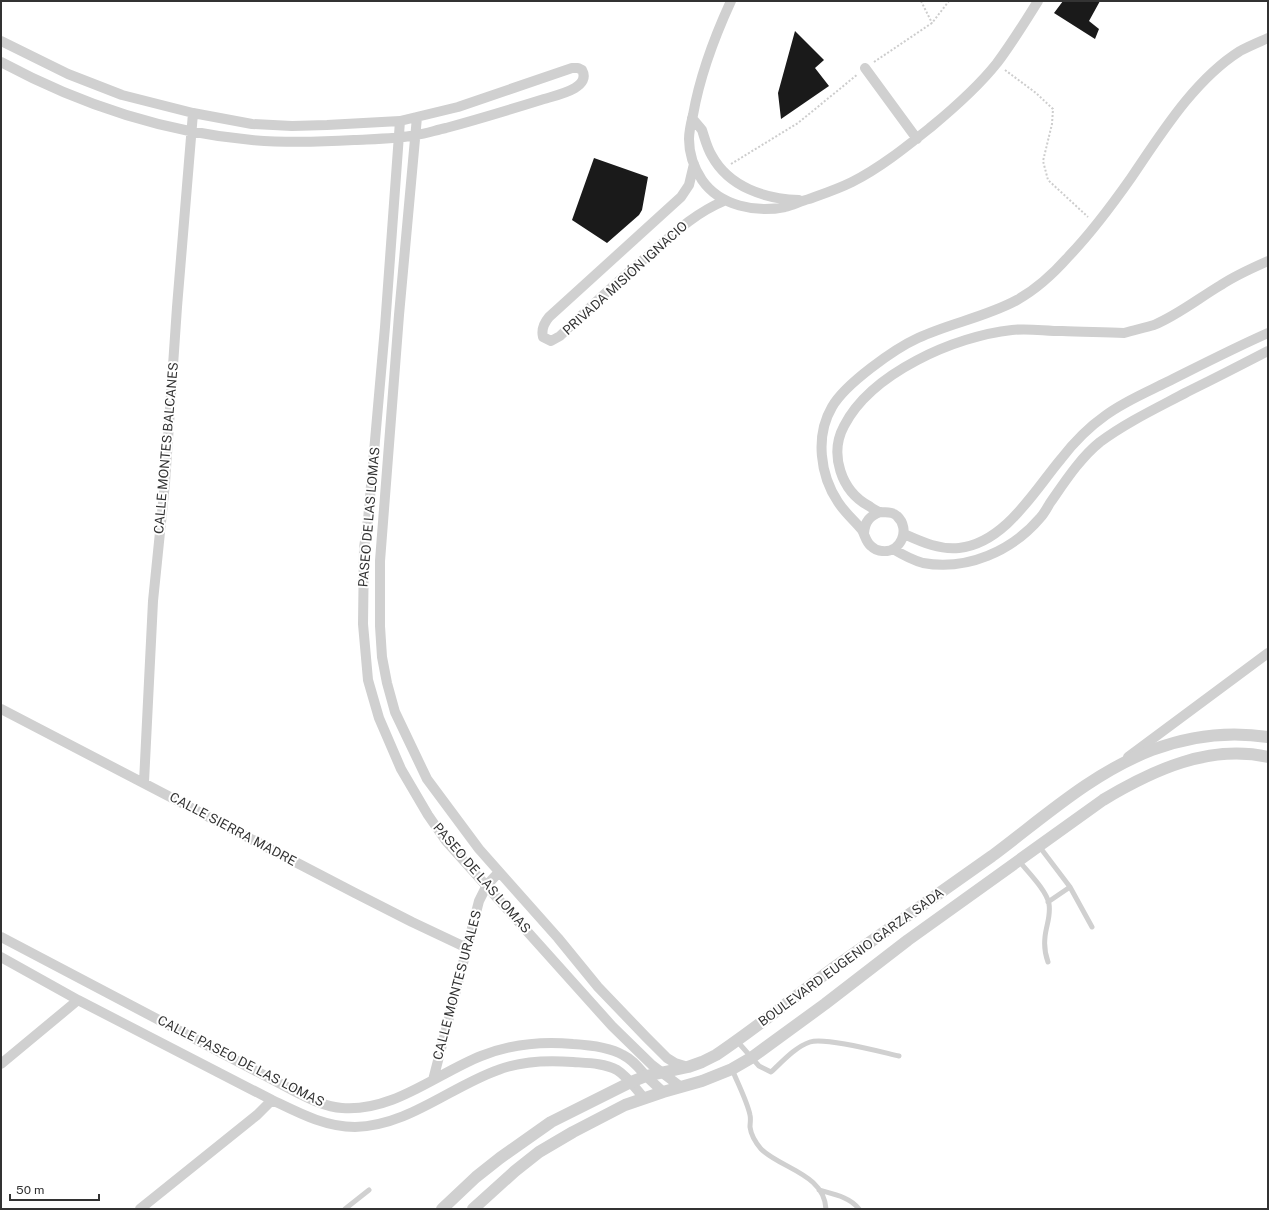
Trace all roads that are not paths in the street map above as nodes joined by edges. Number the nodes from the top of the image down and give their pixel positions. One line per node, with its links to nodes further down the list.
1 (731, 1): 9 (street)
2 (1038, 1): 14 (street)
3 (1268, 38): 24 (street)
4 (1, 42): 7 (street)
5 (1, 62): 11 (street)
6 (865, 68): 14 (street)
7 (193, 114): 10 (street); 11 (street, CALLE MONTES BALCANES)
8 (417, 117): 10 (street); 12 (street, PASEO DE LAS LOMAS); 12 (street)
9 (692, 118): 15 (street); 16 (street)
10 (400, 121): 13 (street, PASEO DE LAS LOMAS)
11 (192, 132): 13 (street); 32 (street, CALLE MONTES BALCANES)
12 (415, 136): 13 (street); 23 (street, PASEO DE LAS LOMAS)
13 (398, 137): 22 (street, PASEO DE LAS LOMAS)
14 (917, 139): 16 (street)
15 (694, 164): 17 (street); 17 (street, PRIVADA MISIÓN IGNACIO)
16 (804, 200): 17 (street)
17 (724, 201)
18 (1268, 261): 21 (street)
19 (1268, 333): 25 (street)
20 (1268, 351): 26 (street)
21 (880, 512): 24 (street); 25 (street)
22 (368, 520): 23 (street); 36 (street, PASEO DE LAS LOMAS)
23 (382, 521): 35 (street, PASEO DE LAS LOMAS)
24 (864, 533): 26 (street)
25 (904, 534): 26 (street)
26 (893, 549)
27 (1268, 653): 31 (street)
28 (1, 708): 32 (street, CALLE SIERRA MADRE)
29 (1268, 737): 31 (street, BOULEVARD EUGENIO GARZA SADA)
30 (1268, 757): 33 (street, BOULEVARD EUGENIO GARZA SADA)
31 (1115, 767): 45 (street, BOULEVARD EUGENIO GARZA SADA)
32 (144, 782): 41 (street, CALLE SIERRA MADRE)
33 (1040, 846): 34 (street, BOULEVARD EUGENIO GARZA SADA); 37 (lane)
34 (1019, 860): 38 (lane); 48 (street, BOULEVARD EUGENIO GARZA SADA)
35 (499, 872): 36 (street, CALLE MONTES URALES); 51 (street, PASEO DE LAS LOMAS)
36 (487, 885): 41 (street, CALLE MONTES URALES); 53 (street, PASEO DE LAS LOMAS)
37 (1070, 888): 38 (lane); 39 (lane)
38 (1048, 902): 43 (lane)
39 (1092, 927)
40 (1, 937): 55 (street, CALLE PASEO DE LAS LOMAS)
41 (467, 948): 55 (street, CALLE MONTES URALES)
42 (1, 957): 44 (street, CALLE PASEO DE LAS LOMAS)
43 (1048, 962)
44 (78, 1000): 50 (street); 60 (street, CALLE PASEO DE LAS LOMAS)
45 (737, 1041): 48 (lane); 51 (street, BOULEVARD EUGENIO GARZA SADA)
46 (554, 1042): 49 (street); 54 (street, CALLE PASEO DE LAS LOMAS); 55 (street, CALLE PASEO DE LAS LOMAS)
47 (899, 1056): 48 (lane)
48 (751, 1058): 52 (street, BOULEVARD EUGENIO GARZA SADA)
49 (553, 1060): 56 (street, CALLE PASEO DE LAS LOMAS); 60 (street, CALLE PASEO DE LAS LOMAS)
50 (1, 1064)
51 (688, 1067): 53 (street, BOULEVARD EUGENIO GARZA SADA)
52 (732, 1069): 57 (street, BOULEVARD EUGENIO GARZA SADA); 61 (lane)
53 (662, 1073): 54 (street, BOULEVARD EUGENIO GARZA SADA); 57 (street, PASEO DE LAS LOMAS)
54 (646, 1076): 56 (street, BOULEVARD EUGENIO GARZA SADA); 58 (street, CALLE PASEO DE LAS LOMAS)
55 (433, 1080)
56 (631, 1082): 59 (street, CALLE PASEO DE LAS LOMAS); 67 (street, BOULEVARD EUGENIO GARZA SADA)
57 (681, 1087): 58 (street, BOULEVARD EUGENIO GARZA SADA)
58 (663, 1092): 59 (street, BOULEVARD EUGENIO GARZA SADA)
59 (644, 1098): 68 (street, BOULEVARD EUGENIO GARZA SADA)
60 (272, 1100): 65 (street)
61 (750, 1115): 62 (lane); 64 (lane)
62 (755, 1121)
63 (369, 1190): 66 (lane)
64 (819, 1190): 69 (lane); 70 (lane)
65 (140, 1209)
66 (346, 1209)
67 (442, 1209)
68 (473, 1209)
69 (826, 1209)
70 (858, 1209)

